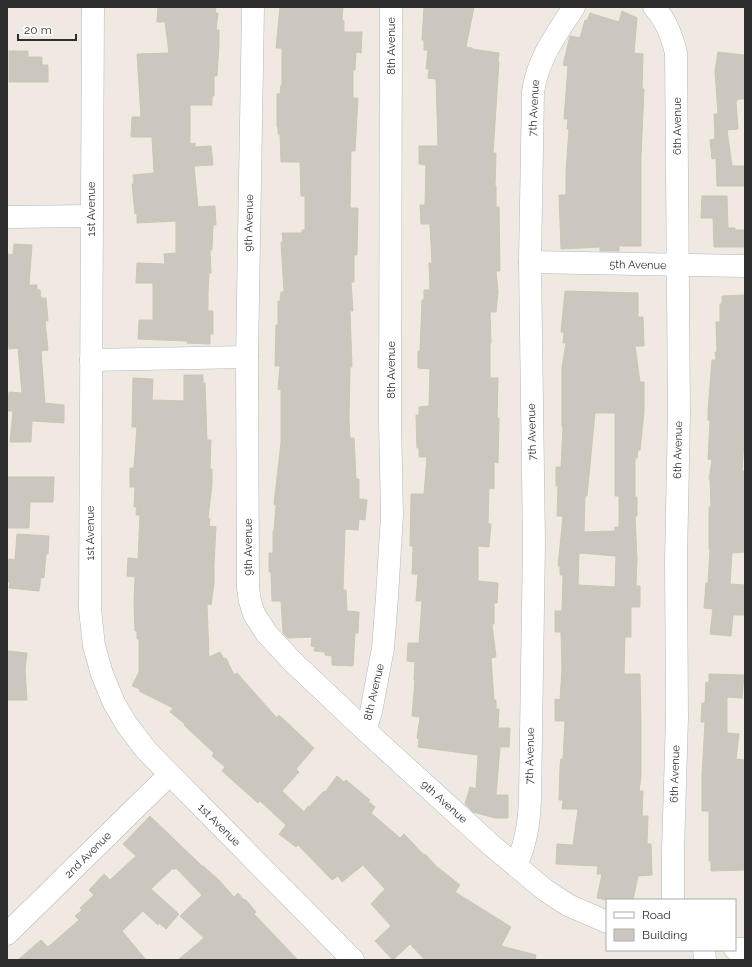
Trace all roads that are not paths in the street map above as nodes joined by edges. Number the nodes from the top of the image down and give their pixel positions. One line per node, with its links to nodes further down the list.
1 (93, 7): 6 (street, 1st Avenue)
2 (253, 7): 11 (street, 9th Avenue)
3 (392, 7): 13 (street, 8th Avenue)
4 (574, 7): 8 (street, 7th Avenue)
5 (654, 7): 9 (street, 6th Avenue)
6 (91, 216): 7 (street); 12 (street, 1st Avenue)
7 (7, 217)
8 (530, 262): 9 (street, 5th Avenue); 15 (street, 7th Avenue)
9 (677, 266): 10 (street, 5th Avenue); 16 (street, 6th Avenue)
10 (745, 266)
11 (247, 357): 12 (street); 13 (street, 9th Avenue)
12 (91, 360): 14 (street, 1st Avenue)
13 (365, 730): 15 (street, 9th Avenue)
14 (169, 775): 18 (street, 2nd Avenue); 19 (street, 1st Avenue)
15 (516, 866): 17 (street, 9th Avenue)
16 (673, 899)
17 (606, 922)
18 (7, 934)
19 (353, 960)

